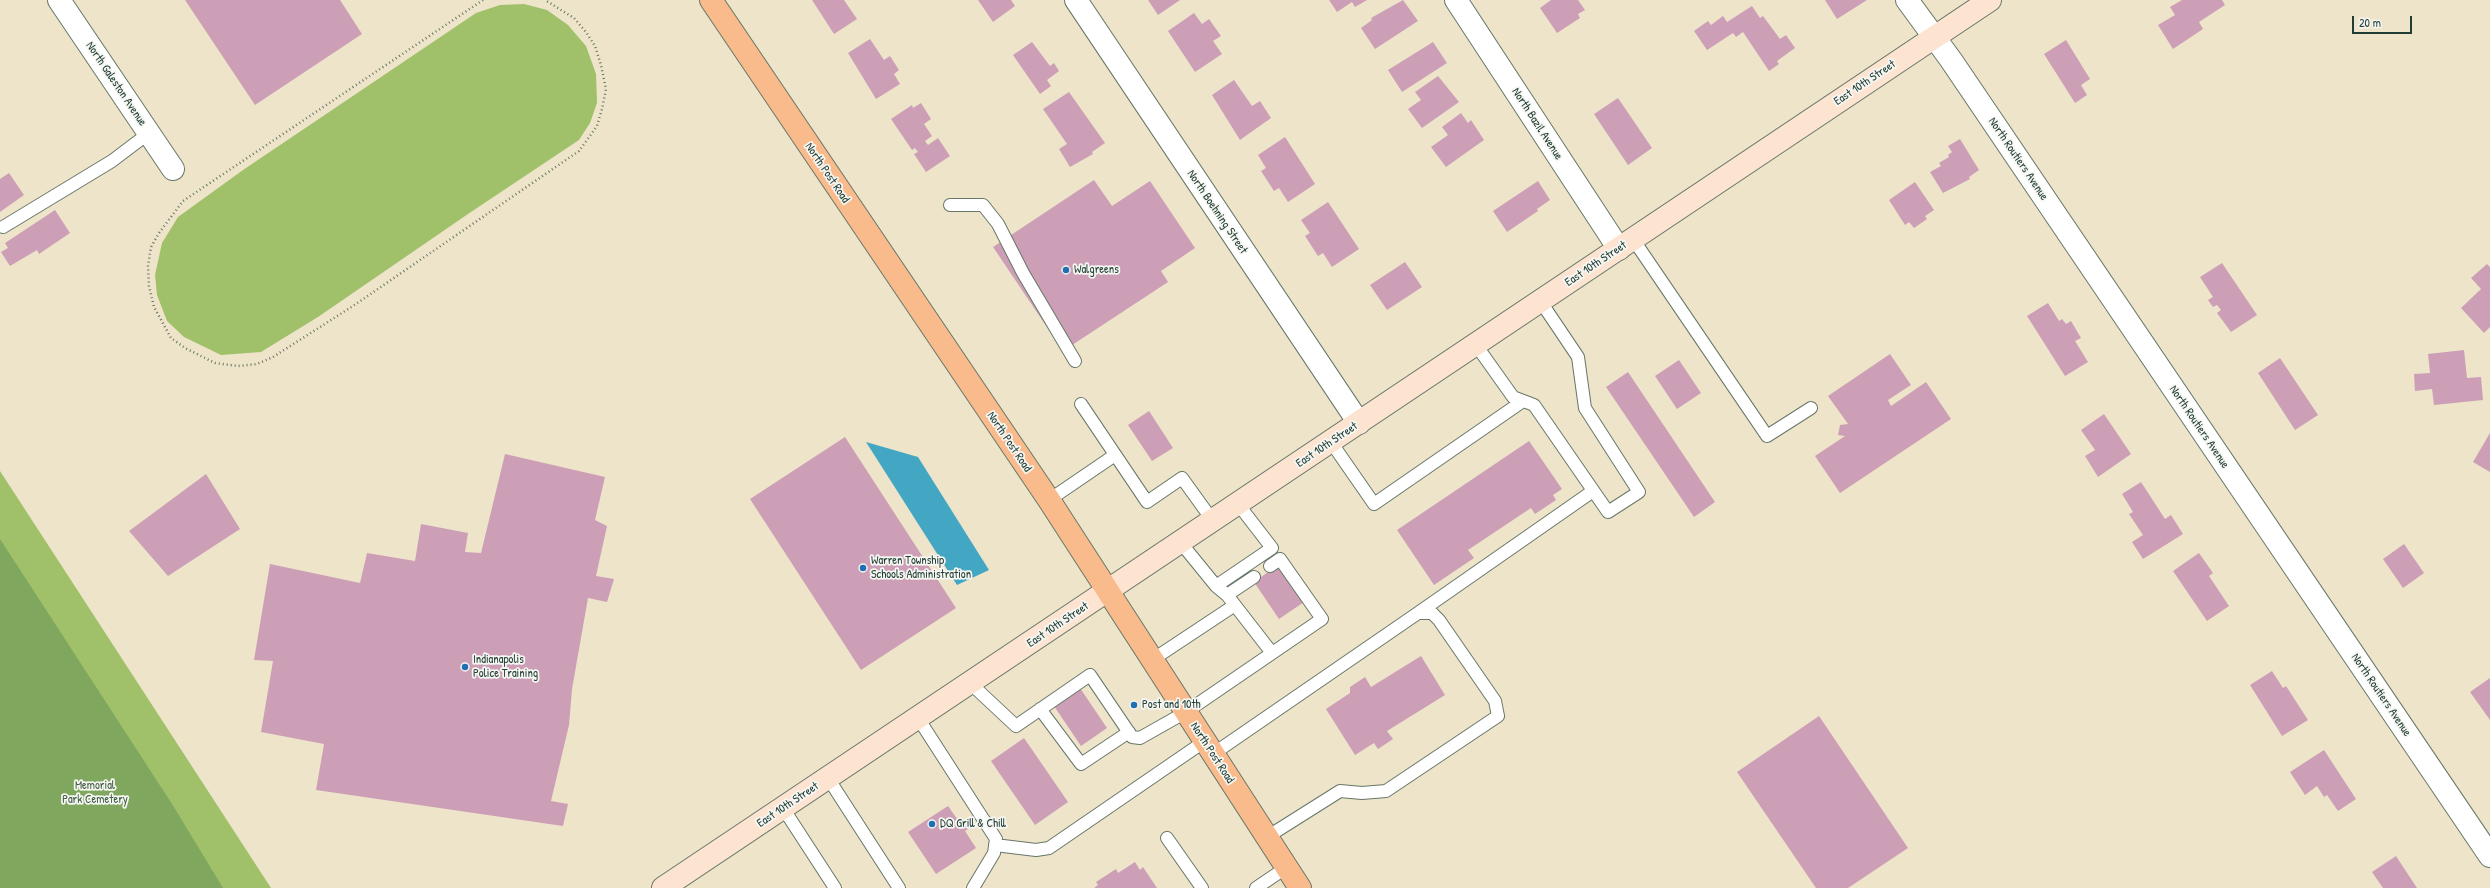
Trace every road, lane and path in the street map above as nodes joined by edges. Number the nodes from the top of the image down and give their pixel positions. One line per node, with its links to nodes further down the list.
1 (59, 0): 10 (street, North Galeston Avenue)
2 (483, 0): 3 (path)
3 (545, 0)
4 (711, 0): 25 (main road, North Post Road)
5 (1076, 0): 21 (street, North Boehning Street)
6 (1456, 0): 14 (street, North Bazil Avenue)
7 (1907, 0): 9 (street, North Routiers Avenue)
8 (1990, 0): 9 (main road, East 10th Street)
9 (1934, 37): 14 (main road, East 10th Street); 51 (street, North Routiers Avenue)
10 (149, 133): 11 (street, North Galeston Avenue); 13 (lane)
11 (173, 169)
12 (950, 205): 17 (lane)
13 (3, 227)
14 (1626, 244): 15 (main road, East 10th Street); 20 (lane)
15 (1541, 302): 16 (main road, East 10th Street); 24 (lane)
16 (1476, 345): 18 (lane); 21 (main road, East 10th Street)
17 (1075, 361)
18 (1524, 401): 22 (lane); 24 (lane)
19 (1081, 404): 23 (lane)
20 (1811, 408)
21 (1359, 423): 22 (main road, East 10th Street)
22 (1331, 442): 26 (main road, East 10th Street)
23 (1115, 455): 25 (lane); 27 (lane)
24 (1593, 491): 37 (lane)
25 (1049, 500): 34 (main road, North Post Road)
26 (1238, 504): 27 (main road, East 10th Street); 29 (lane)
27 (1213, 521): 28 (main road, East 10th Street)
28 (1181, 542): 33 (lane); 34 (main road, East 10th Street)
29 (1272, 548): 30 (lane); 33 (lane)
30 (1280, 559): 31 (lane); 38 (lane)
31 (1270, 566)
32 (1254, 577): 35 (lane)
33 (1216, 586): 35 (lane)
34 (1107, 591): 39 (main road, North Post Road); 40 (main road, East 10th Street)
35 (1227, 595): 36 (lane)
36 (1235, 605): 38 (lane); 39 (lane)
37 (1418, 613): 45 (lane); 48 (lane)
38 (1272, 653): 42 (lane)
39 (1152, 660): 42 (main road, North Post Road)
40 (970, 683): 41 (lane); 43 (main road, East 10th Street)
41 (1040, 710): 44 (lane); 44 (lane)
42 (1186, 712): 44 (lane); 45 (main road, North Post Road)
43 (918, 718): 46 (main road, East 10th Street); 50 (lane)
44 (1129, 732)
45 (1209, 748): 48 (main road, North Post Road); 50 (lane)
46 (828, 778): 47 (main road, East 10th Street); 55 (lane)
47 (783, 808): 53 (main road, East 10th Street); 54 (lane)
48 (1267, 837): 52 (main road, North Post Road)
49 (1167, 838): 57 (lane)
50 (995, 845): 56 (lane)
51 (2490, 856)
52 (1287, 867): 58 (lane); 59 (main road, North Post Road)
53 (663, 888)
54 (835, 888)
55 (899, 888)
56 (974, 888)
57 (1202, 888)
58 (1256, 888)
59 (1300, 888)

